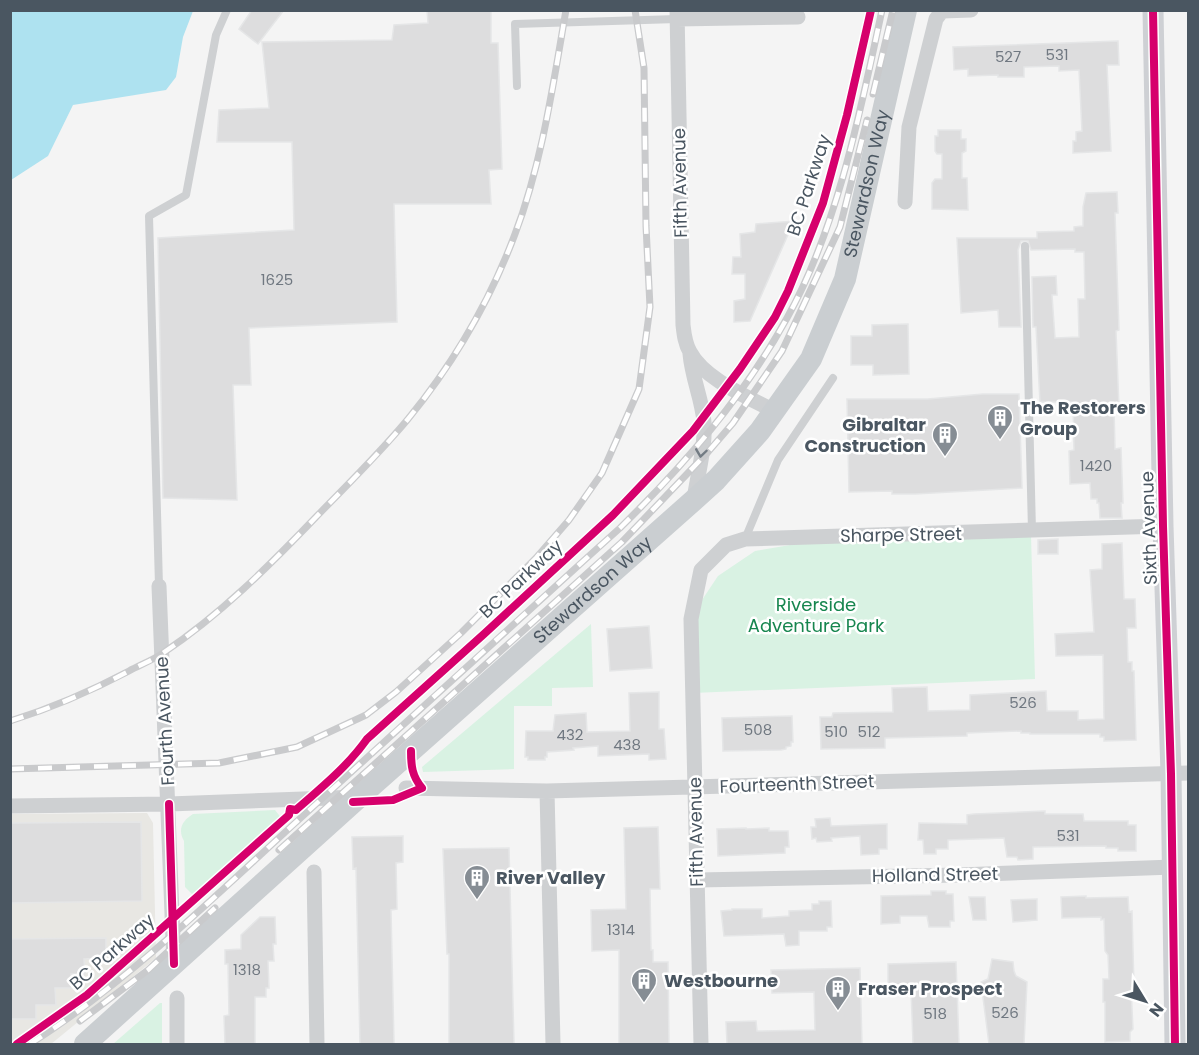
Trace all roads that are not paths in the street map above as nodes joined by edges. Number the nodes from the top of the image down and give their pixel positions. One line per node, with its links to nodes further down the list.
1 (227, 10): 19 (lane)
2 (906, 10): 14 (main road, Stewardson Way)
3 (972, 10): 5 (street)
4 (1153, 10): 16 (street, Sixth Avenue)
5 (942, 11): 10 (street)
6 (704, 14): 7 (street); 8 (street)
7 (677, 15): 9 (lane); 12 (street, Fifth Avenue)
8 (798, 17)
9 (517, 86)
10 (905, 202)
11 (1025, 246): 17 (lane)
12 (690, 354): 14 (street); 15 (street, Fifth Avenue, one-way to 15)
13 (833, 378): 18 (lane)
14 (774, 411): 15 (main road, Stewardson Way)
15 (694, 500): 25 (main road, Stewardson Way)
16 (1163, 526): 17 (street, Sharpe Street); 21 (street, Sixth Avenue)
17 (1032, 531): 18 (street, Sharpe Street)
18 (745, 539): 20 (street, Sharpe Street)
19 (159, 586): 26 (street, Fourth Avenue)
20 (691, 619): 22 (street, Fifth Avenue)
21 (1180, 773): 22 (street, Fourteenth Street); 28 (street, Sixth Avenue)
22 (695, 787): 24 (street, Fourteenth Street); 30 (street, Fifth Avenue)
23 (406, 788): 24 (street, Fourteenth Street)
24 (547, 791): 36 (street)
25 (359, 797): 26 (street); 31 (main road, Stewardson Way)
26 (169, 804): 27 (street); 31 (street, Fourth Avenue)
27 (10, 806)
28 (1173, 867): 30 (street, Holland Street); 38 (street, Sixth Avenue)
29 (314, 872): 35 (street)
30 (697, 880): 37 (street, Fifth Avenue)
31 (174, 964): 33 (main road, Stewardson Way)
32 (177, 998): 34 (street)
33 (85, 1044)
34 (177, 1044)
35 (317, 1044)
36 (553, 1044)
37 (701, 1044)
38 (1175, 1044)

